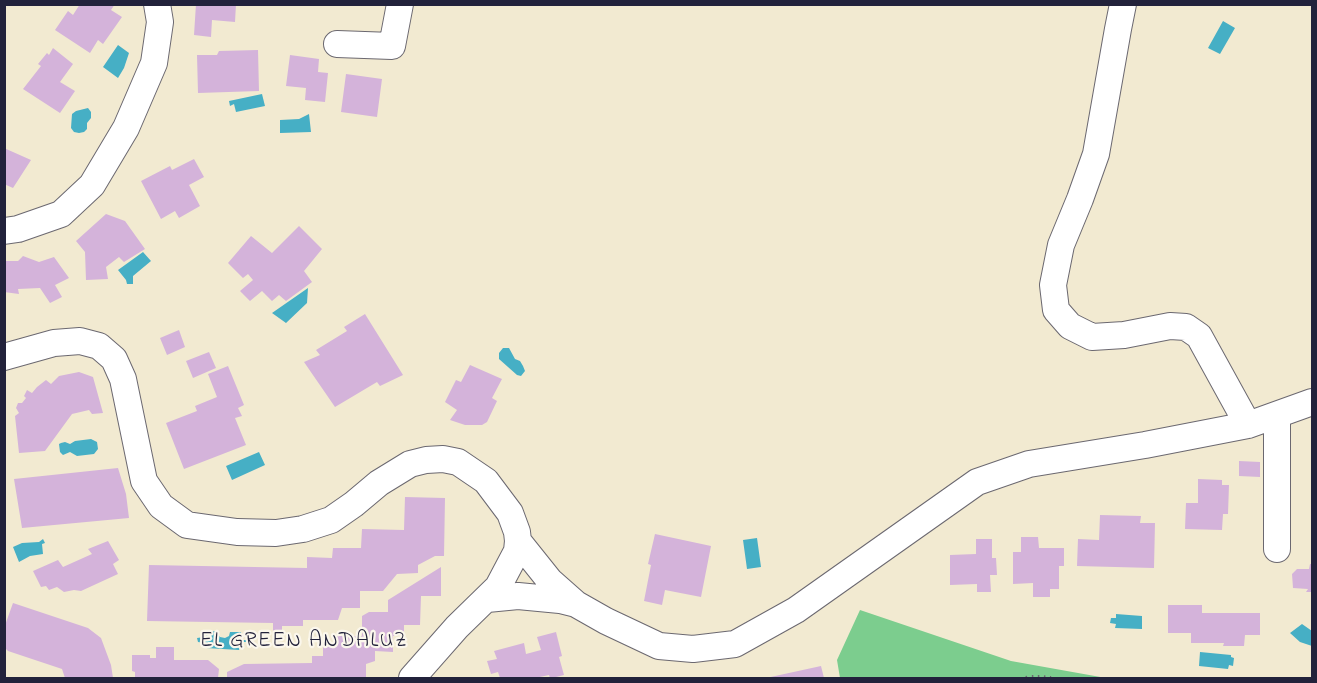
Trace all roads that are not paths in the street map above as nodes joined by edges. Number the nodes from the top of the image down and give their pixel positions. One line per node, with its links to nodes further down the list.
1 (157, 4): 5 (street)
2 (400, 4): 4 (street)
3 (1124, 4): 9 (street)
4 (337, 44)
5 (4, 231)
6 (4, 357): 10 (street)
7 (1312, 402): 8 (street)
8 (1277, 415): 9 (street); 11 (street)
9 (1248, 425): 13 (street)
10 (518, 541): 12 (street); 13 (street)
11 (1277, 549)
12 (487, 599): 13 (street); 14 (street)
13 (576, 604)
14 (412, 678)

